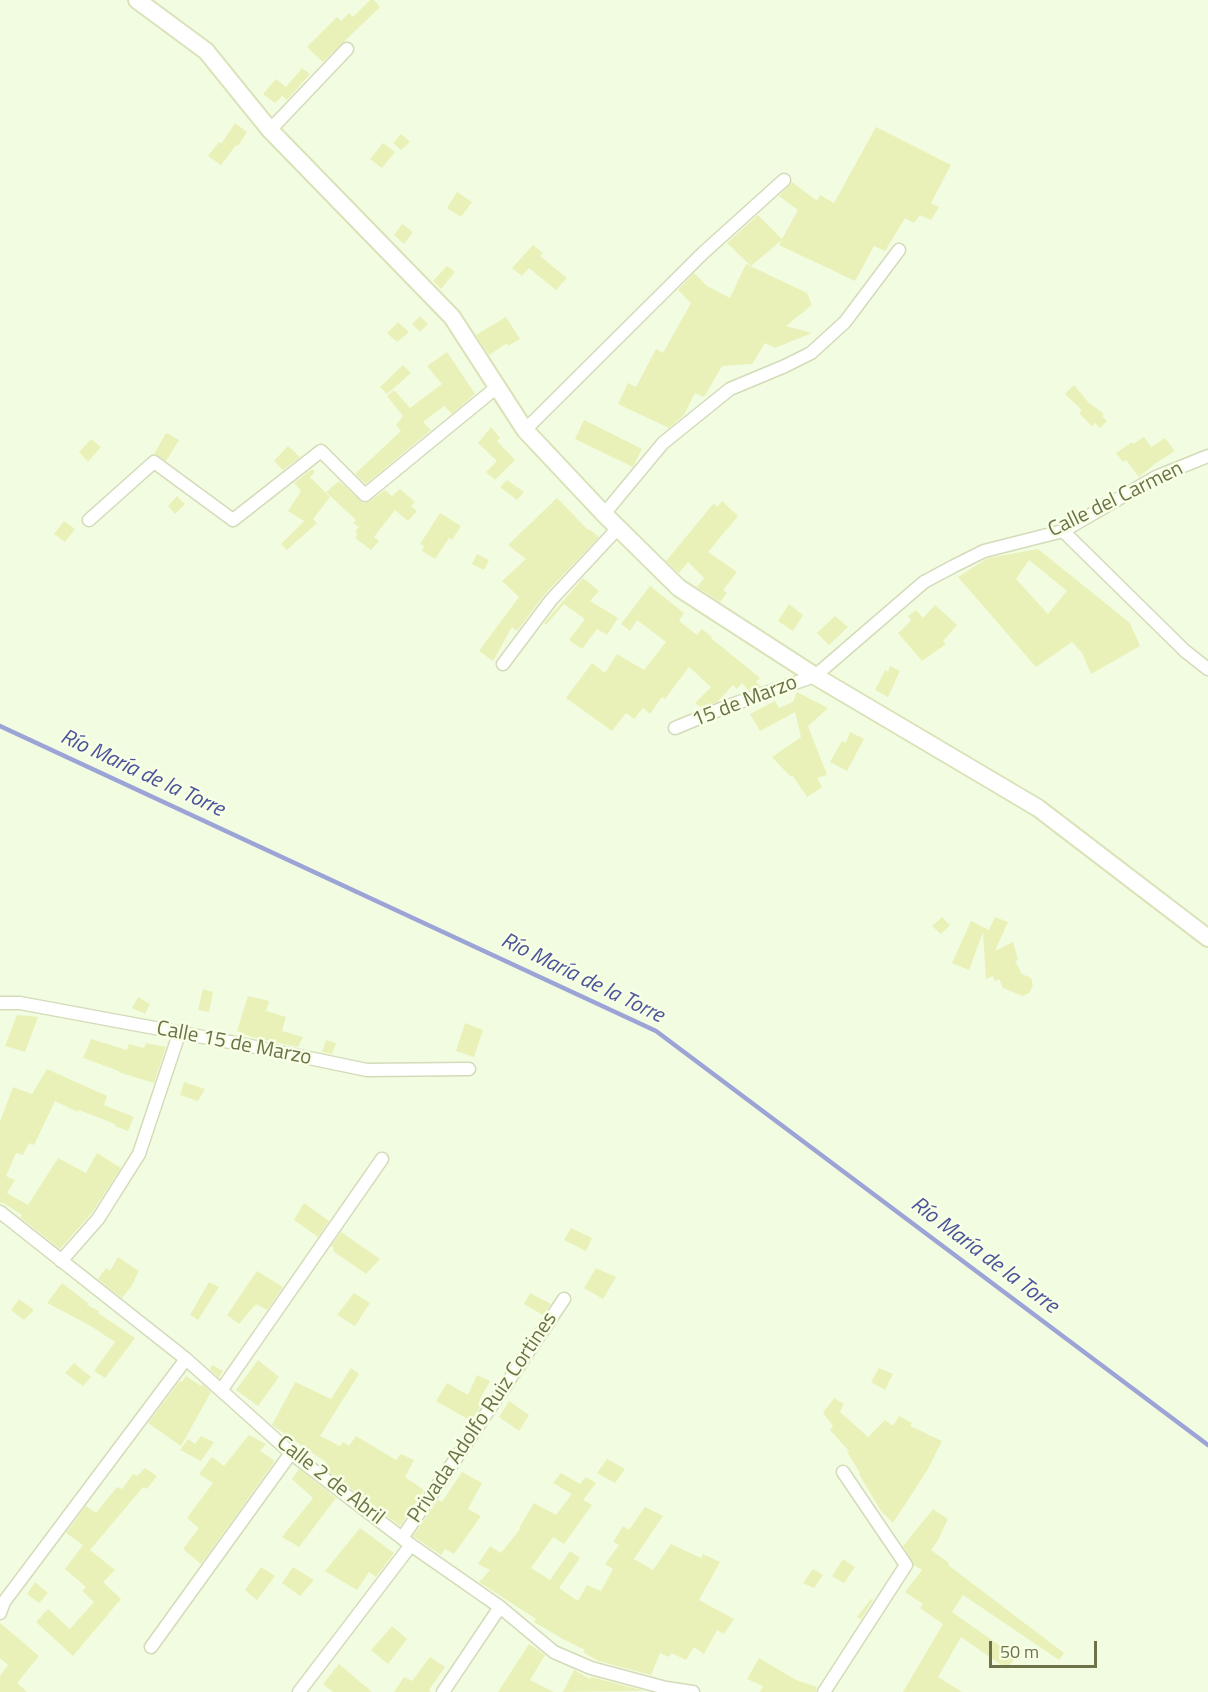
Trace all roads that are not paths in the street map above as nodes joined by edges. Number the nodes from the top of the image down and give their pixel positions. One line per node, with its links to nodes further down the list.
1 (137, 0): 3 (main road)
2 (347, 49): 3 (street)
3 (270, 130): 6 (main road)
4 (784, 180): 7 (street)
5 (899, 250): 9 (street)
6 (497, 387): 7 (main road); 10 (street)
7 (525, 430): 9 (main road)
8 (1208, 456): 12 (street, Calle del Carmen)
9 (604, 514): 11 (main road)
10 (89, 520)
11 (619, 527): 13 (street); 15 (main road)
12 (1063, 531): 14 (street); 15 (street, Calle del Carmen)
13 (503, 664)
14 (1208, 669)
15 (814, 675): 16 (street, 15 de Marzo); 17 (main road)
16 (675, 728)
17 (1208, 938)
18 (0, 1003): 19 (street, Calle 15 de Marzo)
19 (179, 1034): 20 (street, Calle 15 de Marzo); 23 (street)
20 (469, 1069)
21 (382, 1159): 26 (street)
22 (0, 1212): 23 (street, Calle 2 de Abril)
23 (61, 1261): 25 (street, Calle 2 de Abril)
24 (564, 1299): 29 (street, Privada Adolfo Ruiz Cortines)
25 (186, 1359): 26 (street, Calle 2 de Abril); 31 (street)
26 (222, 1389): 27 (street, Calle 2 de Abril)
27 (291, 1453): 29 (street, Calle 2 de Abril); 32 (street)
28 (843, 1472): 36 (street)
29 (406, 1541): 30 (street, Calle 2 de Abril); 33 (street, Privada Adolfo Ruiz Cortines)
30 (500, 1607): 34 (street); 35 (street, Calle 2 de Abril)
31 (0, 1613)
32 (151, 1647)
33 (299, 1692)
34 (443, 1692)
35 (693, 1692)
36 (824, 1692)

